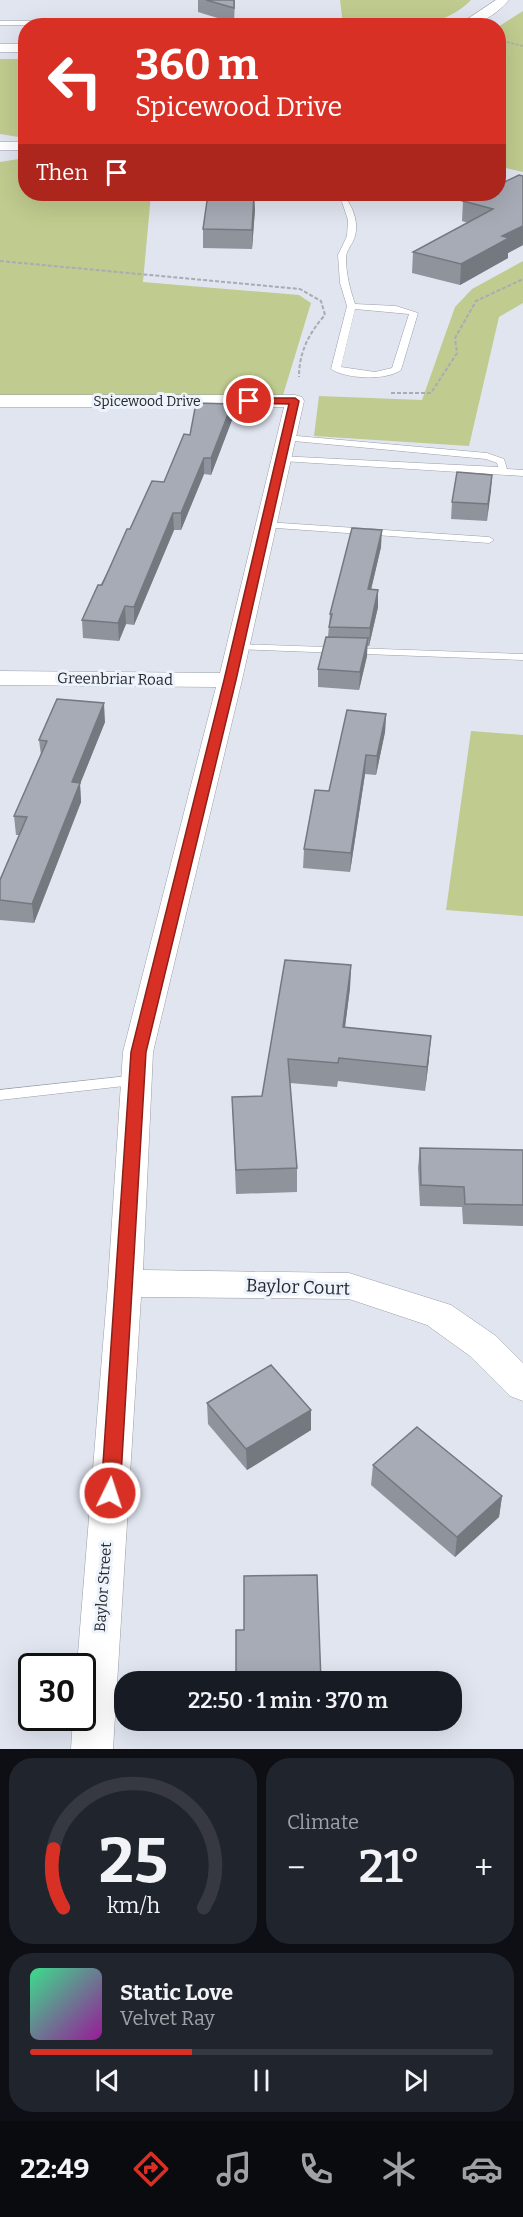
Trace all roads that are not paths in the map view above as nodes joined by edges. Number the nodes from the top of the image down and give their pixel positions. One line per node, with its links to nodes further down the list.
1 (503, 0): 2 (street)
2 (478, 18)
3 (0, 23): 4 (lane)
4 (18, 23)
5 (0, 48): 6 (street)
6 (18, 48)
7 (0, 146): 8 (street)
8 (18, 146)
9 (345, 201): 10 (lane)
10 (351, 306): 10 (lane)
11 (299, 390): 12 (street, Spicewood Drive); 13 (street, Baylor Street)
12 (0, 401)
13 (284, 448): 14 (lane); 14 (lane); 16 (street, Baylor Street)
14 (500, 472): 15 (lane)
15 (523, 473)
16 (266, 525): 17 (lane); 18 (street, Baylor Street)
17 (489, 540)
18 (238, 647): 19 (lane); 21 (street, Baylor Street)
19 (523, 657)
20 (0, 678): 21 (street, Greenbriar Road)
21 (230, 680): 22 (street, Baylor Street)
22 (137, 1080): 23 (lane); 24 (street, Baylor Street)
23 (0, 1095)
24 (125, 1283): 25 (street, Baylor Court); 26 (street, Baylor Street)
25 (520, 1379)
26 (92, 1749)

